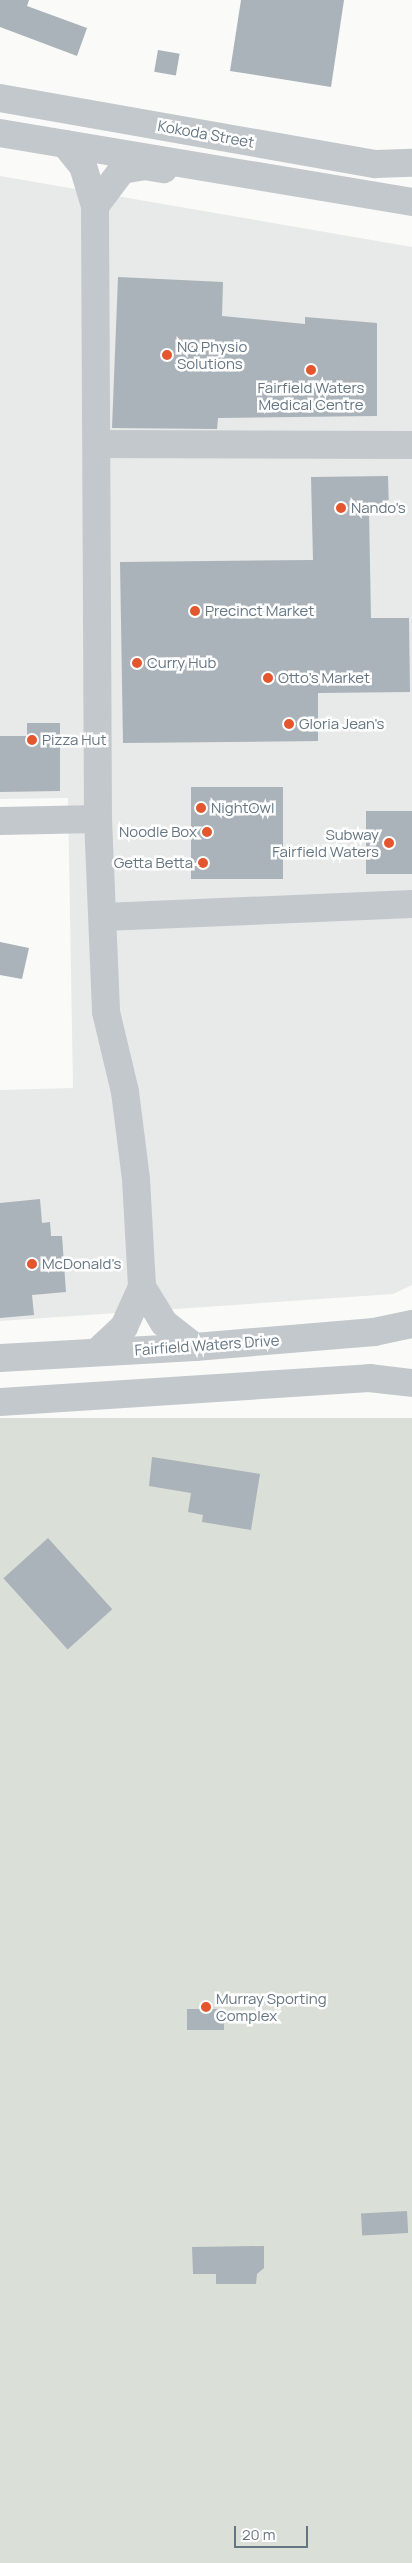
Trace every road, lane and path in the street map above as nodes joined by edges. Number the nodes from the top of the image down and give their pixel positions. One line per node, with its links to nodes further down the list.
1 (0, 98): 2 (street, Kokoda Street)
2 (144, 122): 5 (street, Kokoda Street); 6 (street)
3 (0, 133): 4 (street, Kokoda Street)
4 (65, 144): 6 (street, Kokoda Street); 8 (street)
5 (412, 163)
6 (218, 168): 7 (street, Kokoda Street); 8 (street)
7 (412, 202)
8 (95, 206): 9 (street)
9 (96, 444): 10 (street); 11 (street)
10 (412, 445)
11 (98, 819): 12 (street); 14 (street)
12 (0, 821)
13 (412, 904): 14 (street)
14 (104, 916): 15 (street)
15 (142, 1287): 17 (street); 18 (street)
16 (412, 1324): 17 (street, Fairfield Waters Drive)
17 (195, 1347): 18 (street, Fairfield Waters Drive)
18 (97, 1352): 19 (street, Fairfield Waters Drive)
19 (0, 1358)
20 (412, 1383): 21 (street)
21 (0, 1402)

